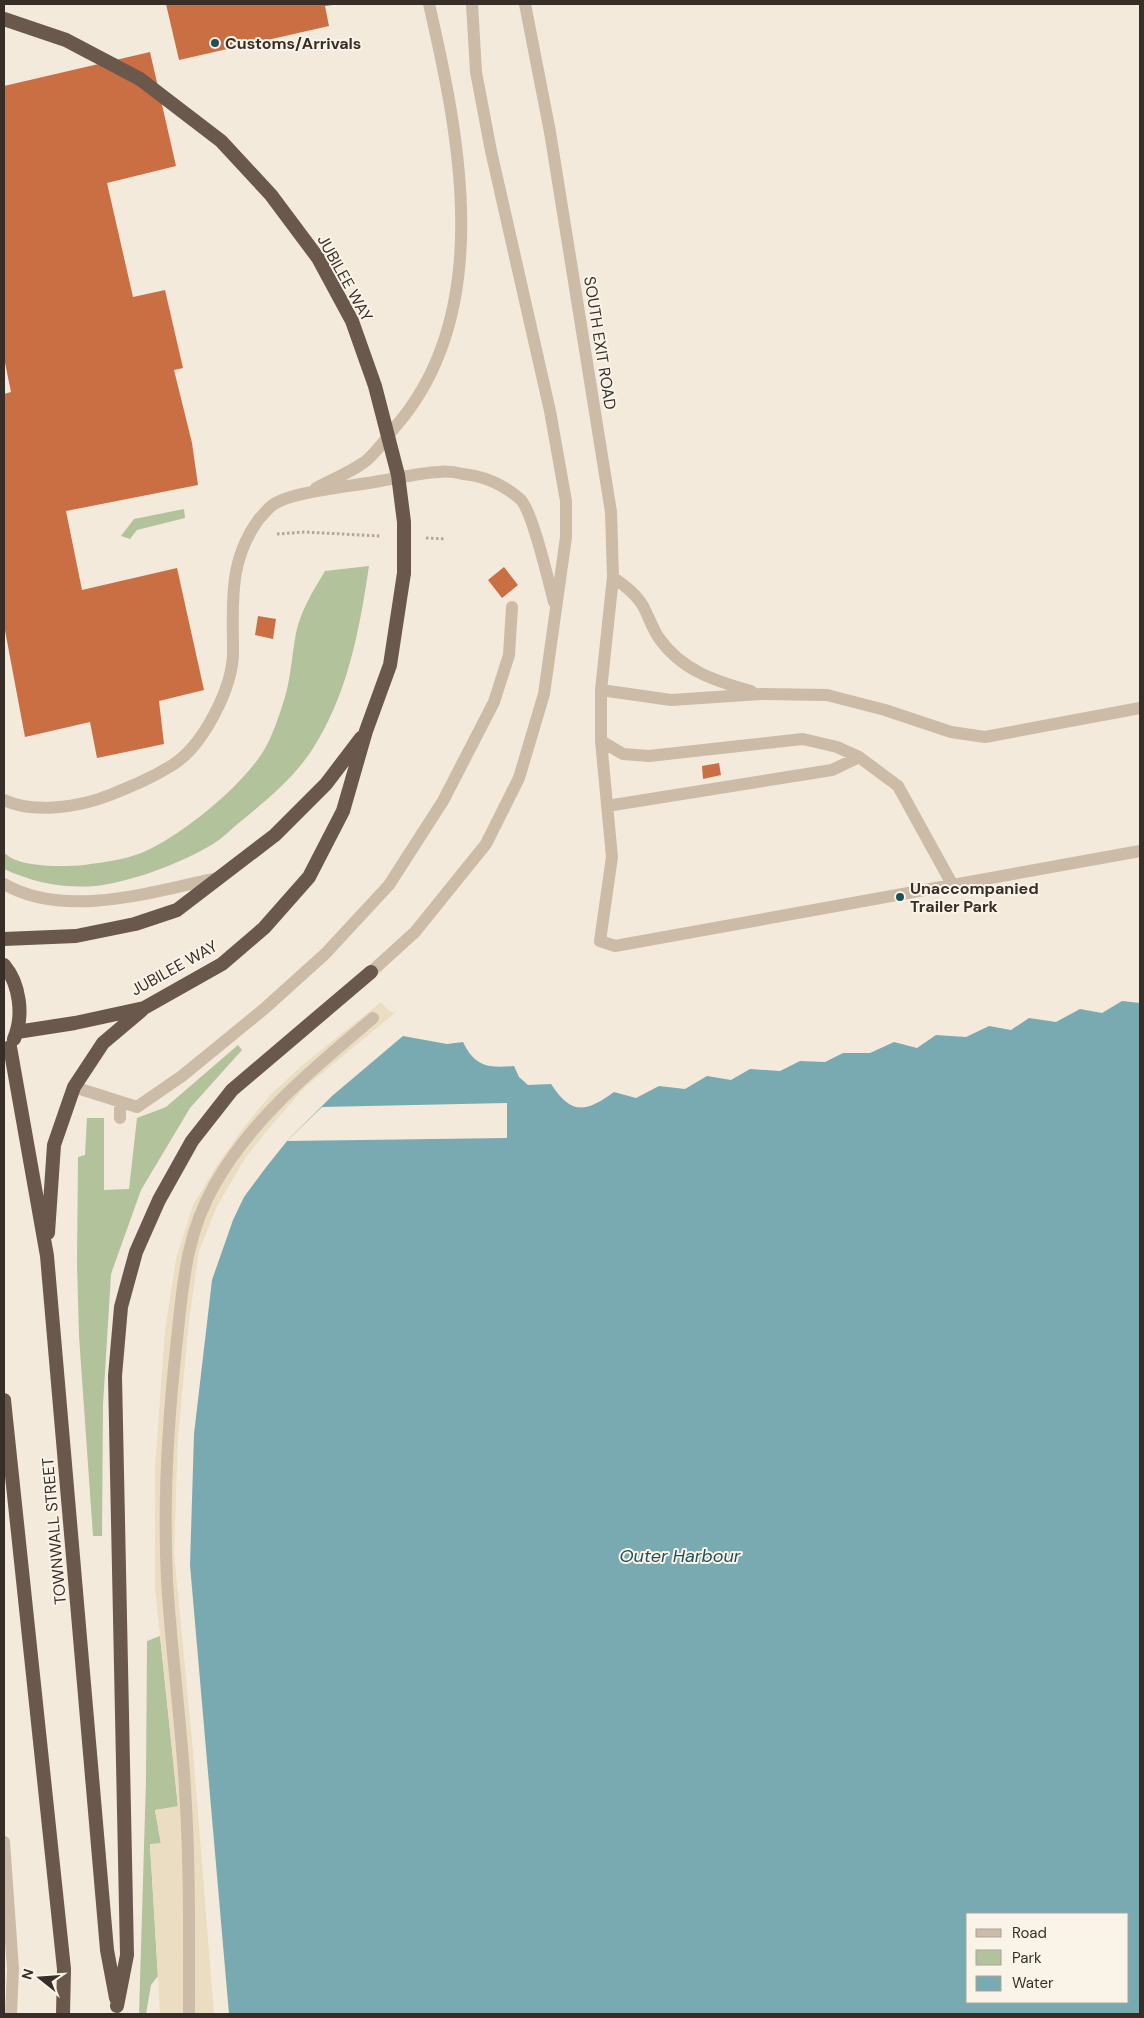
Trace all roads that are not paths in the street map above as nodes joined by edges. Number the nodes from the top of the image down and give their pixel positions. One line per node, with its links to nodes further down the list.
1 (429, 4): 5 (street)
2 (472, 4): 7 (street)
3 (525, 4): 6 (street, SOUTH EXIT ROAD)
4 (4, 18): 12 (highway, JUBILEE WAY, bridge)
5 (305, 494): 7 (street); 15 (street)
6 (613, 577): 9 (street, SOUTH EXIT ROAD); 10 (street)
7 (555, 604): 23 (street)
8 (512, 607): 29 (street)
9 (601, 690): 10 (street); 13 (street, SOUTH EXIT ROAD)
10 (761, 694): 11 (street)
11 (1140, 708)
12 (366, 731): 18 (highway, JUBILEE WAY); 24 (highway, JUBILEE WAY)
13 (601, 741): 14 (street); 16 (street, SOUTH EXIT ROAD)
14 (859, 757): 16 (street); 20 (street)
15 (4, 800)
16 (608, 806): 20 (street, SOUTH EXIT ROAD)
17 (1140, 850): 20 (street)
18 (221, 877): 19 (street); 21 (highway, JUBILEE WAY)
19 (4, 884)
20 (952, 884)
21 (4, 939)
22 (4, 965): 26 (highway)
23 (371, 972): 35 (highway)
24 (144, 1008): 26 (highway, JUBILEE WAY); 28 (highway)
25 (374, 1018): 38 (street)
26 (17, 1032): 27 (highway)
27 (7, 1052): 31 (highway, TOWNWALL STREET)
28 (74, 1087): 29 (street); 31 (highway)
29 (120, 1102): 30 (street)
30 (120, 1118)
31 (47, 1256): 35 (highway, TOWNWALL STREET)
32 (4, 1400): 33 (highway)
33 (5, 1417): 37 (highway)
34 (4, 1842): 36 (street)
35 (117, 2010)
36 (12, 2014)
37 (63, 2014)
38 (189, 2014)

